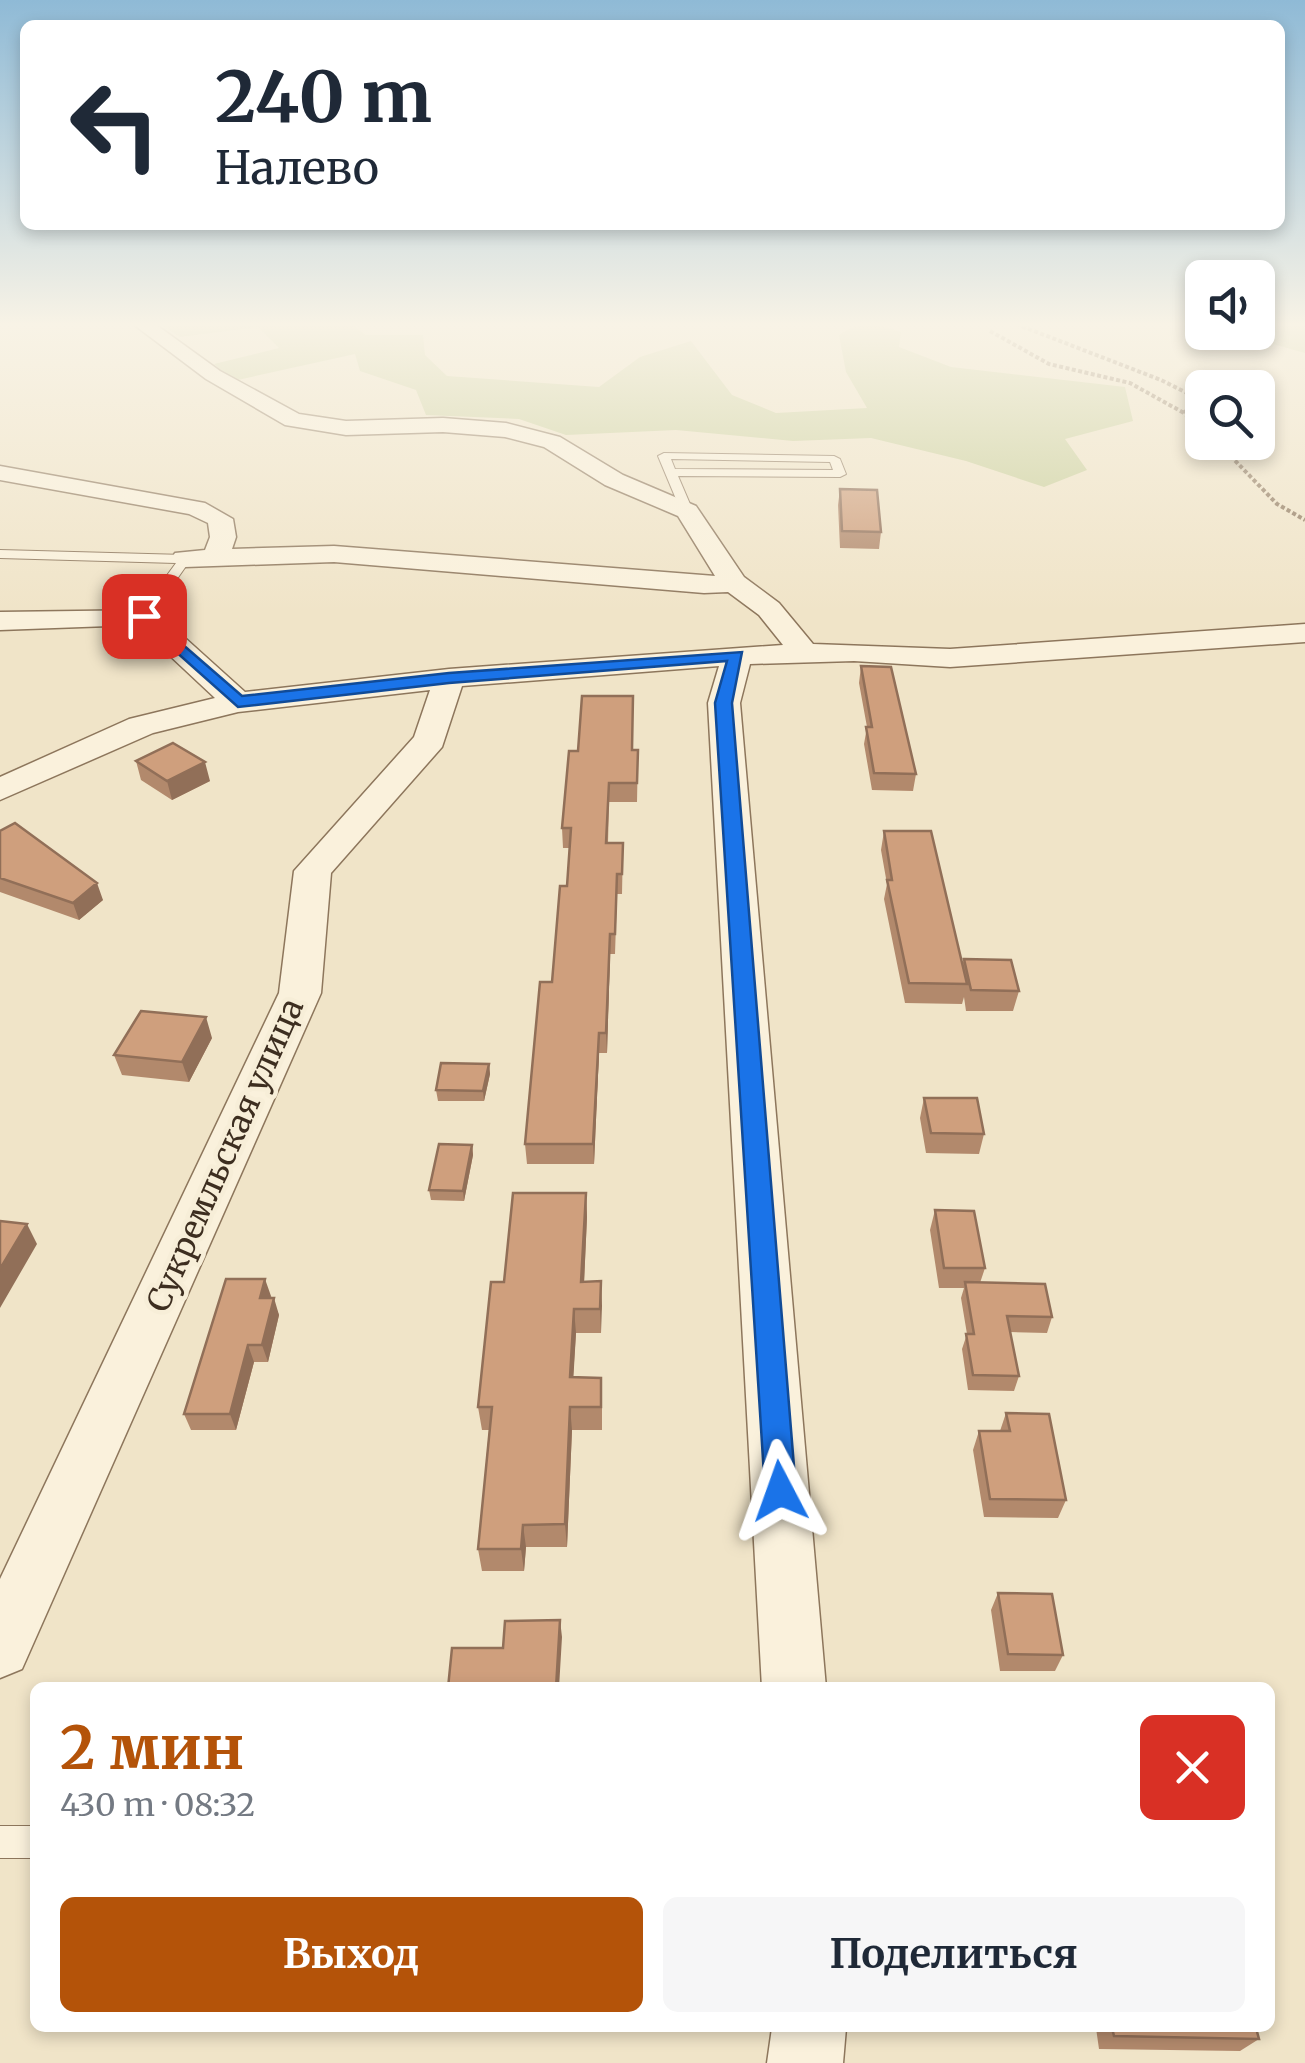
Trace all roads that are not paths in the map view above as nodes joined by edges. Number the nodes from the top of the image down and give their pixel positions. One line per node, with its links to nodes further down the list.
1 (295, 420): 4 (street)
2 (669, 472): 2 (lane); 4 (lane)
3 (0, 473): 6 (street)
4 (687, 511): 8 (street)
5 (0, 554): 7 (lane)
6 (216, 557): 7 (street); 8 (street)
7 (185, 559): 9 (lane)
8 (734, 583): 12 (street)
9 (144, 616): 10 (street); 15 (street)
10 (0, 621)
11 (1305, 633): 12 (street)
12 (805, 654): 13 (street)
13 (736, 655): 14 (street); 18 (street)
14 (449, 678): 15 (street); 17 (street, Сукремльская улица)
15 (238, 702): 16 (street)
16 (0, 790)
17 (0, 1647)
18 (794, 1682)
19 (0, 1842): 20 (lane)
20 (30, 1842)
21 (809, 2032): 22 (street)
22 (806, 2063)

